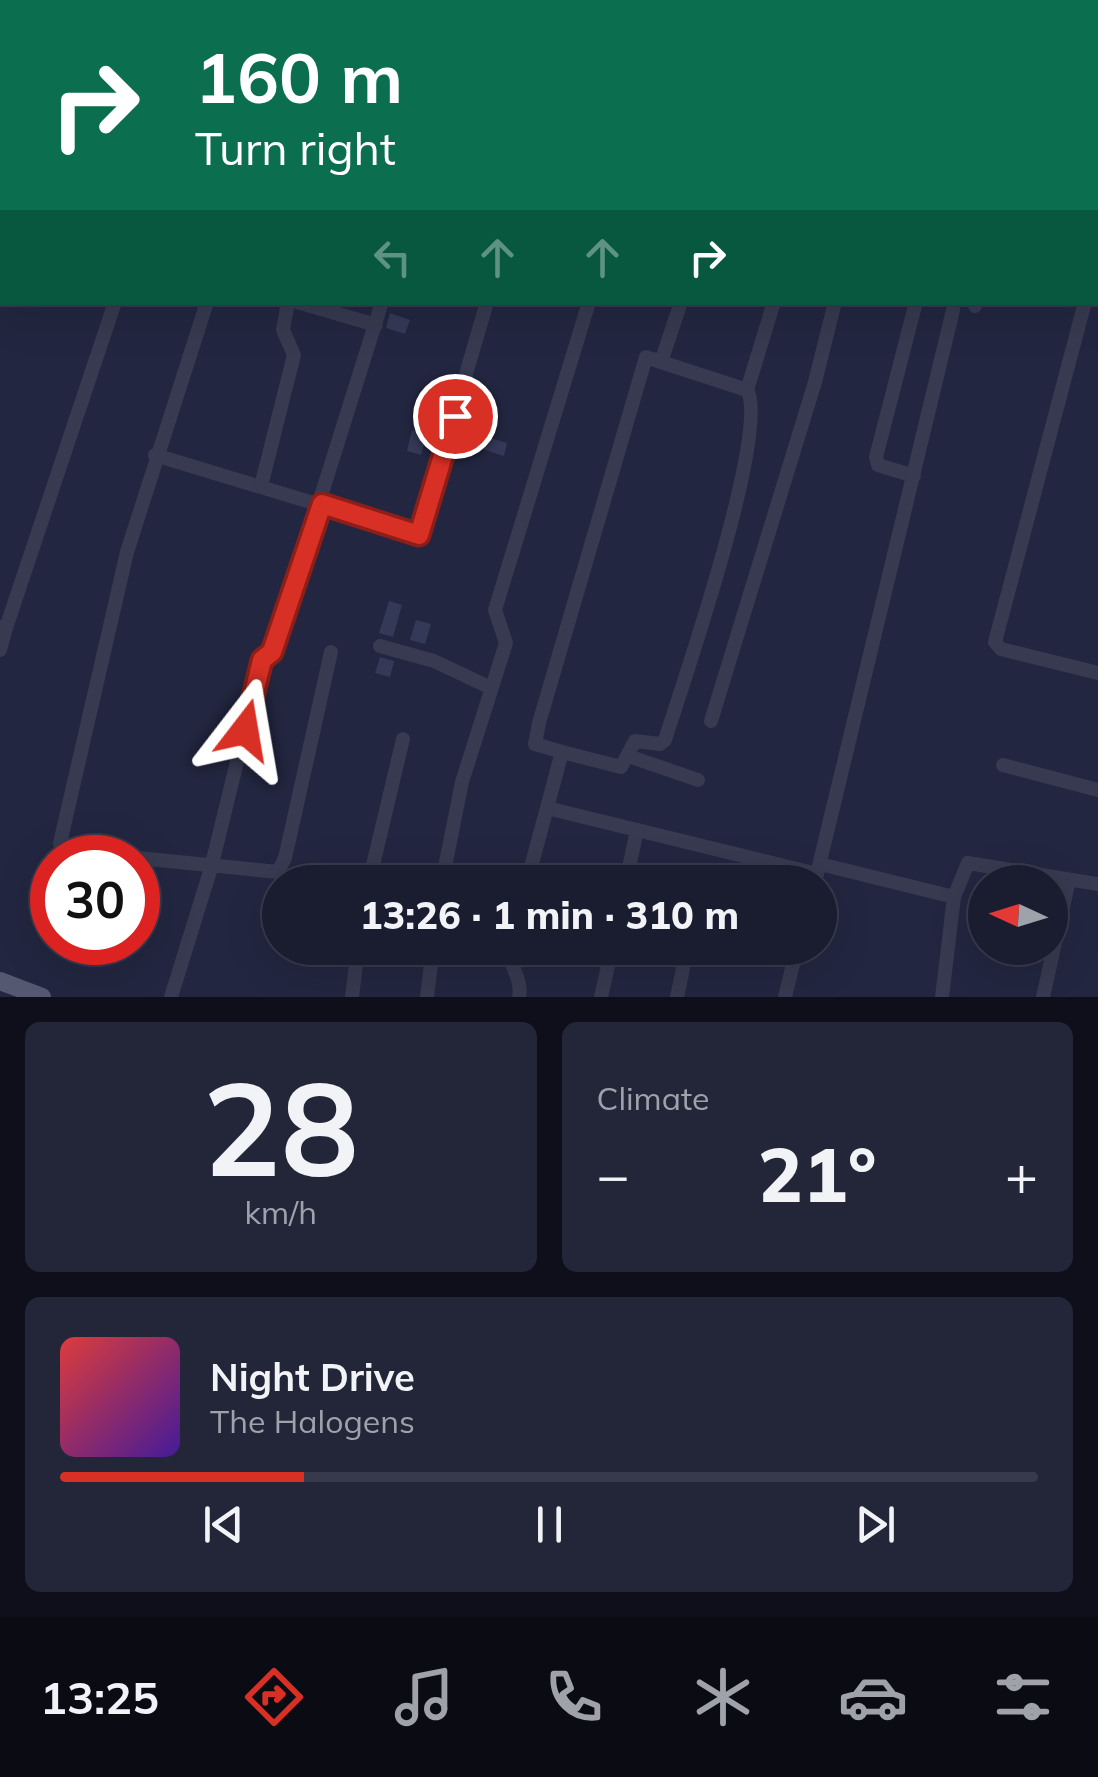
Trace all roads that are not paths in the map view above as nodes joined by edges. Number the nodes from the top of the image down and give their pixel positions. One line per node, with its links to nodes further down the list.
1 (115, 305): 21 (street)
2 (206, 305): 17 (street)
3 (287, 305): 19 (street)
4 (307, 305): 14 (street)
5 (381, 305): 14 (street)
6 (486, 305): 20 (street)
7 (588, 305): 26 (street)
8 (680, 305): 15 (street)
9 (773, 305): 16 (street)
10 (834, 305): 27 (street)
11 (915, 305): 18 (street)
12 (1084, 305): 25 (street)
13 (954, 310): 18 (street)
14 (376, 324): 20 (street)
15 (661, 362): 16 (street); 29 (street)
16 (748, 390): 30 (street)
17 (155, 455): 19 (street); 36 (street)
18 (914, 476): 43 (street)
19 (262, 486): 20 (street)
20 (322, 504): 44 (street)
21 (3, 627): 23 (street)
22 (380, 646): 26 (street)
23 (0, 650)
24 (331, 652): 44 (street)
25 (1098, 673)
26 (491, 688): 39 (street)
27 (711, 721)
28 (403, 739): 38 (street)
29 (562, 752): 30 (street); 34 (street)
30 (628, 756): 32 (street)
31 (1004, 765): 33 (street)
32 (698, 780)
33 (1098, 790)
34 (546, 808): 35 (street); 40 (street)
35 (637, 830): 41 (street); 42 (street)
36 (62, 835)
37 (160, 861): 44 (street)
38 (373, 865)
39 (445, 865)
40 (531, 865)
41 (630, 865)
42 (780, 865)
43 (819, 865)
44 (211, 868): 57 (street)
45 (837, 877): 48 (street)
46 (1069, 880): 47 (street); 48 (street); 65 (street)
47 (1098, 884)
48 (954, 897): 64 (street)
49 (356, 965): 58 (street)
50 (431, 965): 59 (street)
51 (513, 965): 60 (street)
52 (608, 965): 61 (street)
53 (793, 965): 63 (street)
54 (683, 969): 62 (street)
55 (0, 981): 56 (main road)
56 (42, 997)
57 (171, 997)
58 (352, 997)
59 (427, 997)
60 (519, 997)
61 (601, 997)
62 (676, 997)
63 (785, 997)
64 (942, 997)
65 (1043, 997)

